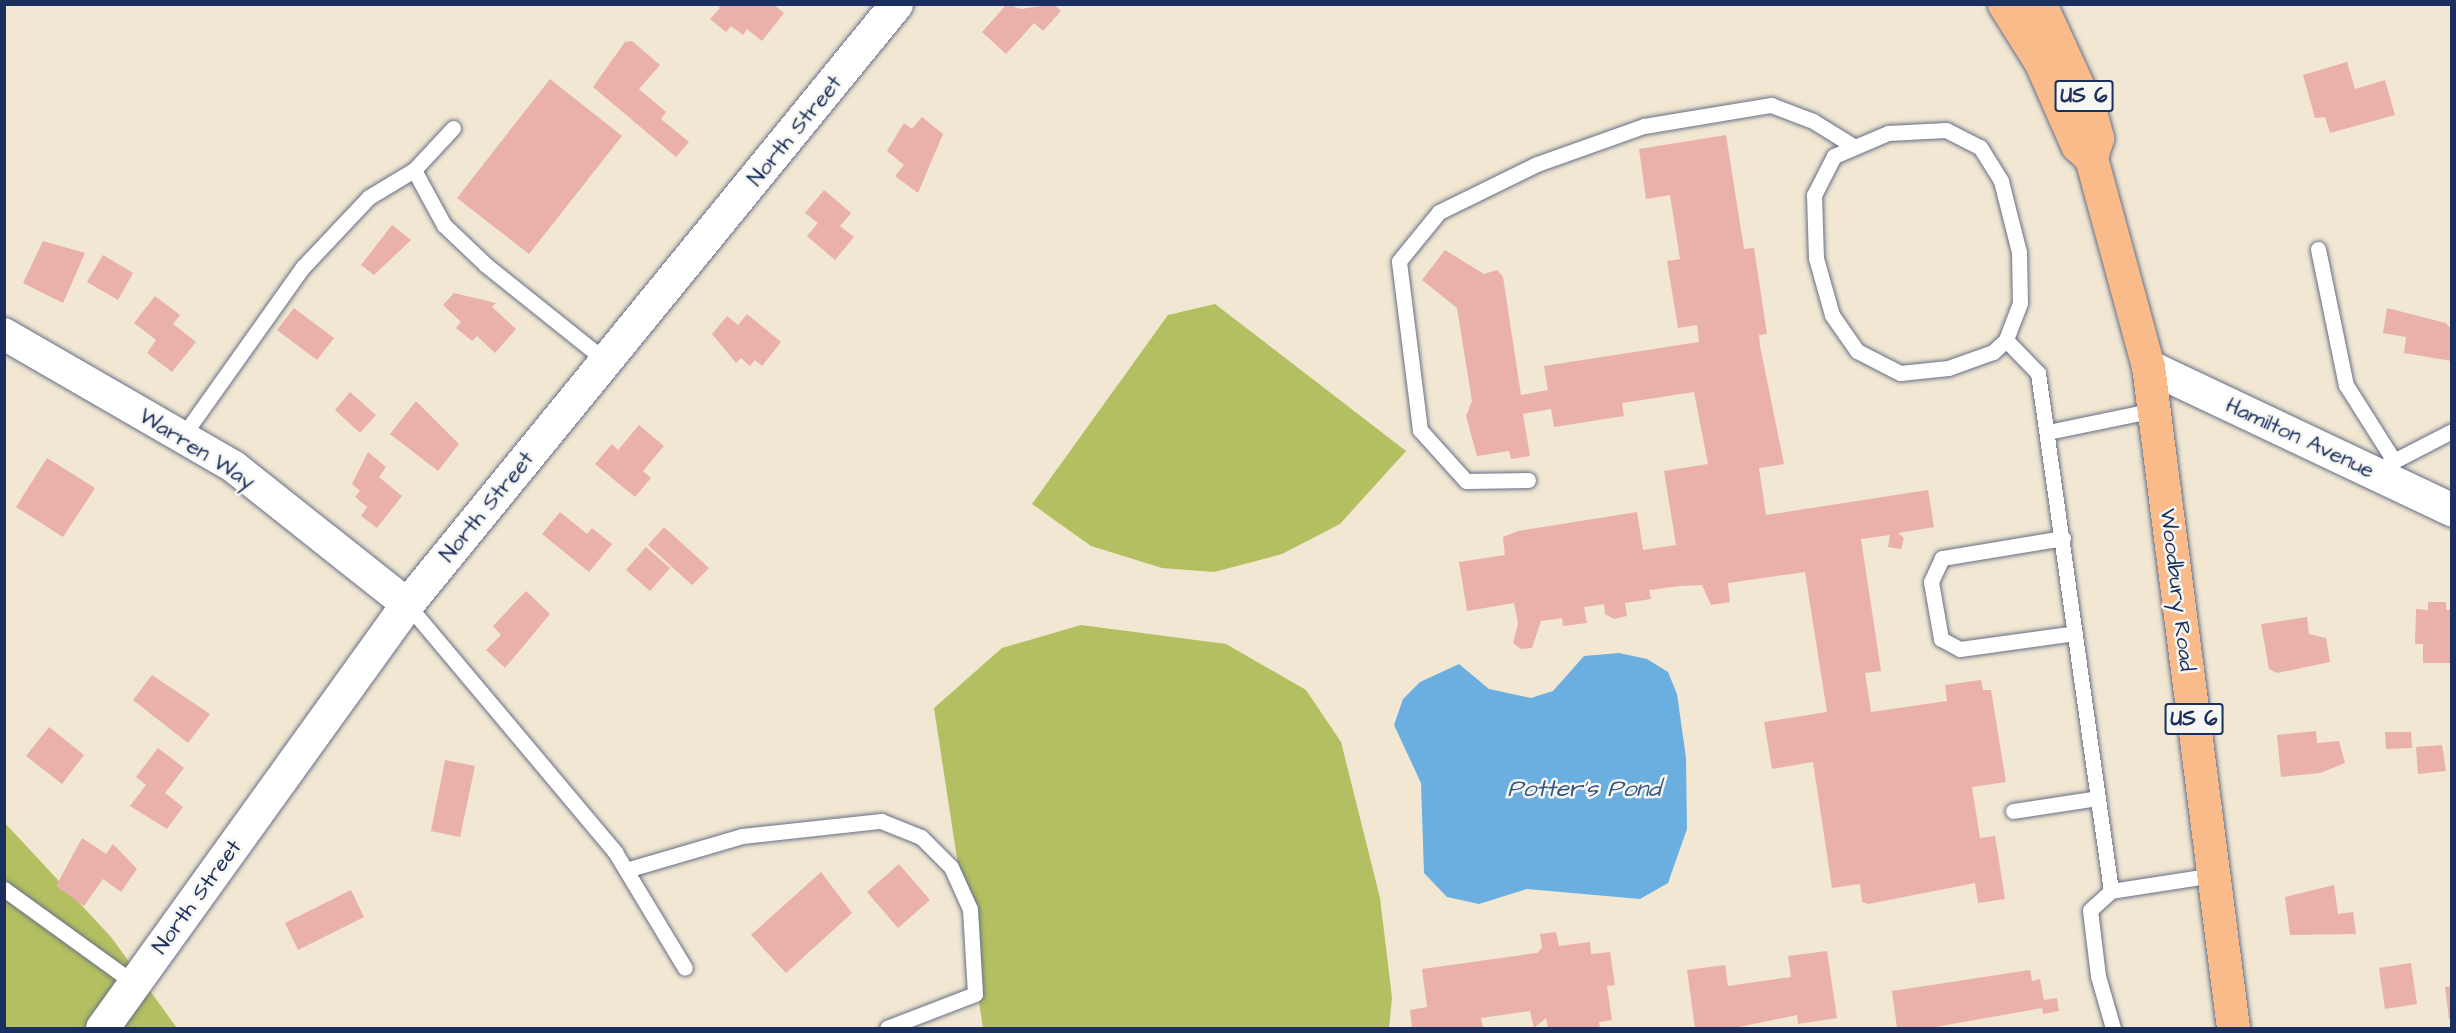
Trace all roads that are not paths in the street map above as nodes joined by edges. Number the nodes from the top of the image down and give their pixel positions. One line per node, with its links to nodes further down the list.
1 (896, 4): 11 (street, North Street)
2 (2040, 4): 6 (main road, Woodbury Road / US 6)
3 (2006, 5): 6 (main road, Woodbury Road / US 6)
4 (453, 128): 7 (lane)
5 (1855, 147): 10 (lane); 10 (lane); 18 (lane)
6 (2091, 158): 12 (main road, Woodbury Road / US 6)
7 (414, 170): 11 (lane); 16 (lane)
8 (2318, 249): 17 (lane)
9 (4, 334): 16 (street, Warren Way)
10 (2006, 340): 15 (lane)
11 (606, 361): 21 (street, North Street)
12 (2148, 366): 13 (main road, Woodbury Road / US 6); 17 (street, Hamilton Avenue)
13 (2154, 410): 15 (lane); 26 (main road, Woodbury Road / US 6)
14 (2451, 431): 17 (lane)
15 (2048, 432): 20 (lane)
16 (182, 437): 21 (street, Warren Way)
17 (2384, 467): 19 (street, Hamilton Avenue)
18 (1528, 480)
19 (2451, 510)
20 (2063, 538): 22 (lane); 22 (lane)
21 (407, 604): 25 (lane); 30 (street, North Street)
22 (2075, 633): 23 (lane)
23 (2098, 798): 24 (lane); 28 (lane)
24 (2013, 810)
25 (626, 870): 29 (lane); 32 (lane)
26 (2214, 876): 28 (lane); 34 (main road, Woodbury Road / US 6)
27 (4, 889): 30 (lane)
28 (2110, 891): 33 (lane)
29 (685, 968)
30 (135, 984): 31 (street, North Street)
31 (102, 1029)
32 (887, 1029)
33 (2113, 1029)
34 (2233, 1029)

